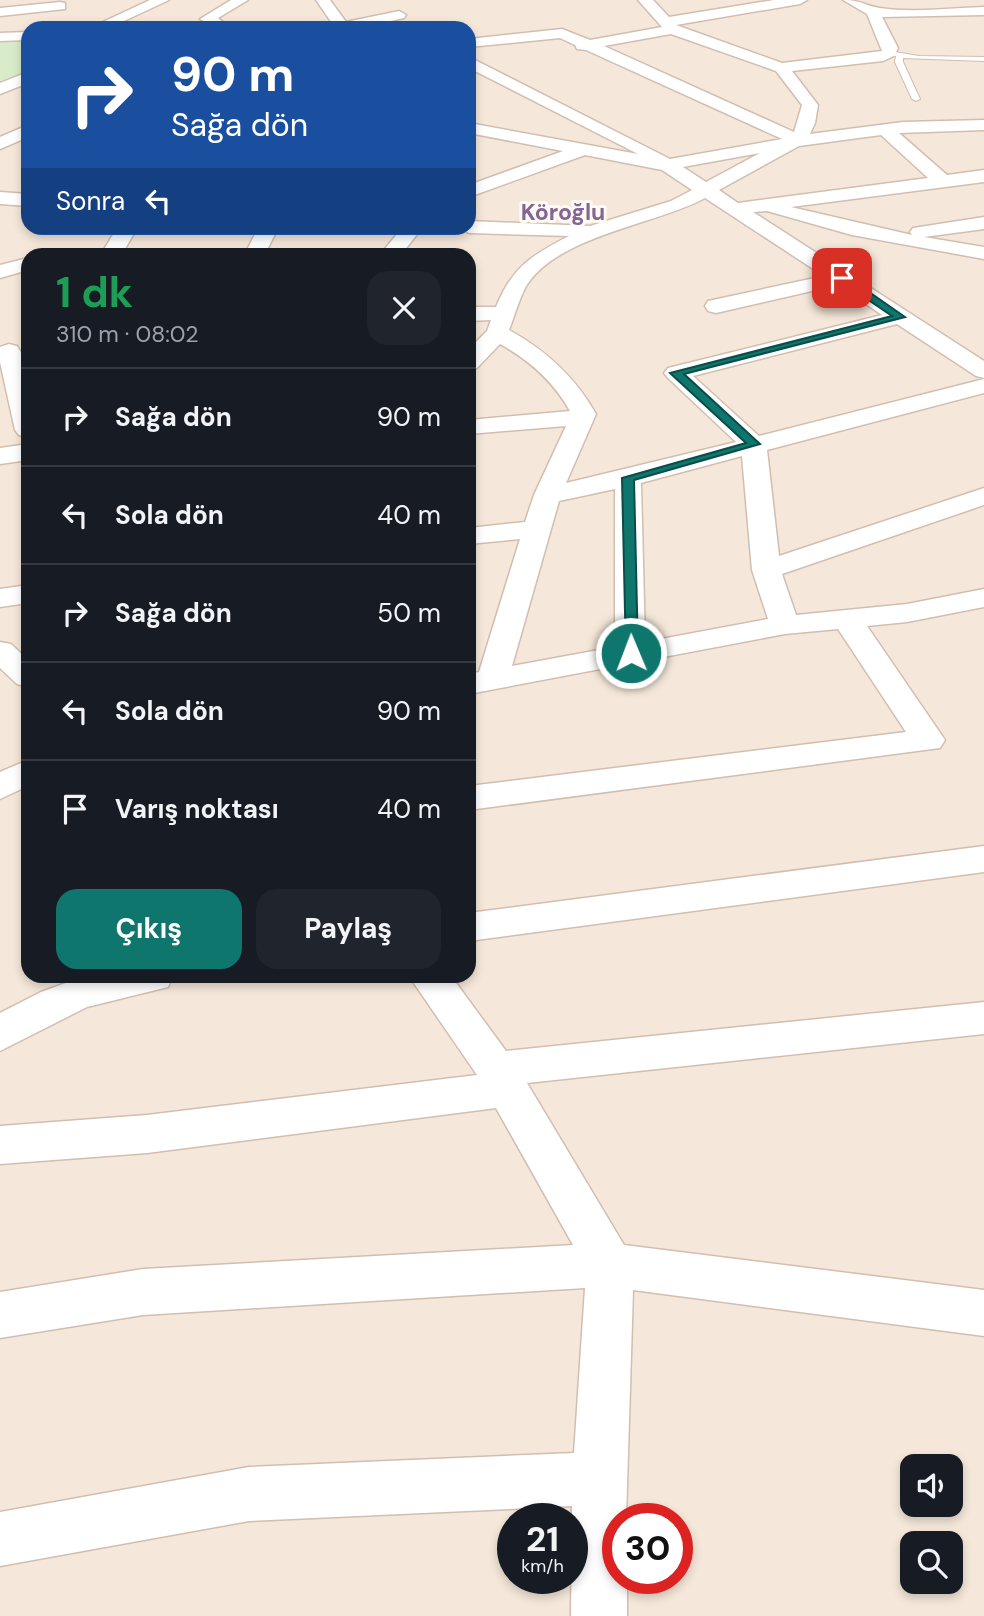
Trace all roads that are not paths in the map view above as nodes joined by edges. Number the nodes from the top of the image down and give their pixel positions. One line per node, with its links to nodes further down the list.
1 (162, 0): 13 (street)
2 (240, 0): 14 (street)
3 (323, 0): 15 (street)
4 (386, 0): 16 (street)
5 (645, 0): 17 (street)
6 (802, 0): 7 (street); 17 (street)
7 (816, 0)
8 (848, 1): 12 (street)
9 (60, 8): 11 (street)
10 (984, 11): 12 (street)
11 (0, 12)
12 (874, 12): 23 (street)
13 (113, 21)
14 (212, 21)
15 (336, 21)
16 (384, 21)
17 (669, 26): 20 (street); 28 (street)
18 (21, 36): 19 (street)
19 (0, 37)
20 (586, 45): 21 (street); 22 (street); 38 (street)
21 (536, 52)
22 (476, 54)
23 (895, 54): 26 (lane); 28 (street); 33 (lane)
24 (476, 57): 25 (street)
25 (496, 59)
26 (984, 59)
27 (476, 61): 29 (street)
28 (780, 68): 38 (street)
29 (502, 79): 31 (street); 41 (street)
30 (21, 80): 32 (street)
31 (480, 86)
32 (0, 89)
33 (916, 99)
34 (984, 125): 36 (street)
35 (476, 129): 40 (street)
36 (885, 129): 38 (street); 43 (street)
37 (21, 134): 39 (street)
38 (798, 140): 41 (street); 45 (street)
39 (0, 144)
40 (580, 151): 41 (street); 44 (street)
41 (666, 165): 45 (street)
42 (984, 176): 43 (street)
43 (943, 182): 46 (street)
44 (476, 188)
45 (706, 191): 47 (street); 50 (street)
46 (762, 205): 47 (street); 51 (street)
47 (736, 209): 57 (street)
48 (984, 223): 51 (street)
49 (476, 227): 50 (street)
50 (593, 231): 61 (street)
51 (886, 236): 54 (street)
52 (0, 253): 53 (street)
53 (21, 256)
54 (981, 256)
55 (21, 266): 56 (street)
56 (0, 272)
57 (842, 278): 58 (street); 60 (street)
58 (716, 306)
59 (476, 316): 61 (street)
60 (900, 317): 64 (street); 69 (street)
61 (501, 323): 63 (street); 67 (street)
62 (12, 350): 66 (street)
63 (476, 354)
64 (984, 371)
65 (984, 386): 69 (street)
66 (21, 395)
67 (583, 417): 68 (street); 73 (street)
68 (476, 426)
69 (754, 444): 72 (street); 77 (street)
70 (21, 453): 71 (street)
71 (0, 456)
72 (628, 478): 73 (street); 84 (street)
73 (547, 495): 75 (street)
74 (984, 496): 77 (street)
75 (537, 529): 76 (street); 86 (street)
76 (476, 535)
77 (766, 570): 82 (street)
78 (21, 595): 79 (street)
79 (0, 598)
80 (981, 601): 81 (street)
81 (847, 619): 82 (street); 89 (street)
82 (785, 625): 84 (street)
83 (0, 651): 85 (street)
84 (631, 653): 86 (street)
85 (21, 670)
86 (481, 681)
87 (21, 775): 88 (street)
88 (0, 787)
89 (476, 797)
90 (984, 859): 91 (street)
91 (476, 926)
92 (114, 983): 95 (street)
93 (433, 983): 96 (street)
94 (984, 1018): 96 (street)
95 (0, 1034)
96 (502, 1079): 97 (street); 98 (street)
97 (0, 1145)
98 (610, 1265): 99 (street); 100 (street); 101 (street)
99 (984, 1313)
100 (0, 1315)
101 (599, 1479): 102 (street); 103 (street)
102 (0, 1539)
103 (599, 1616)

